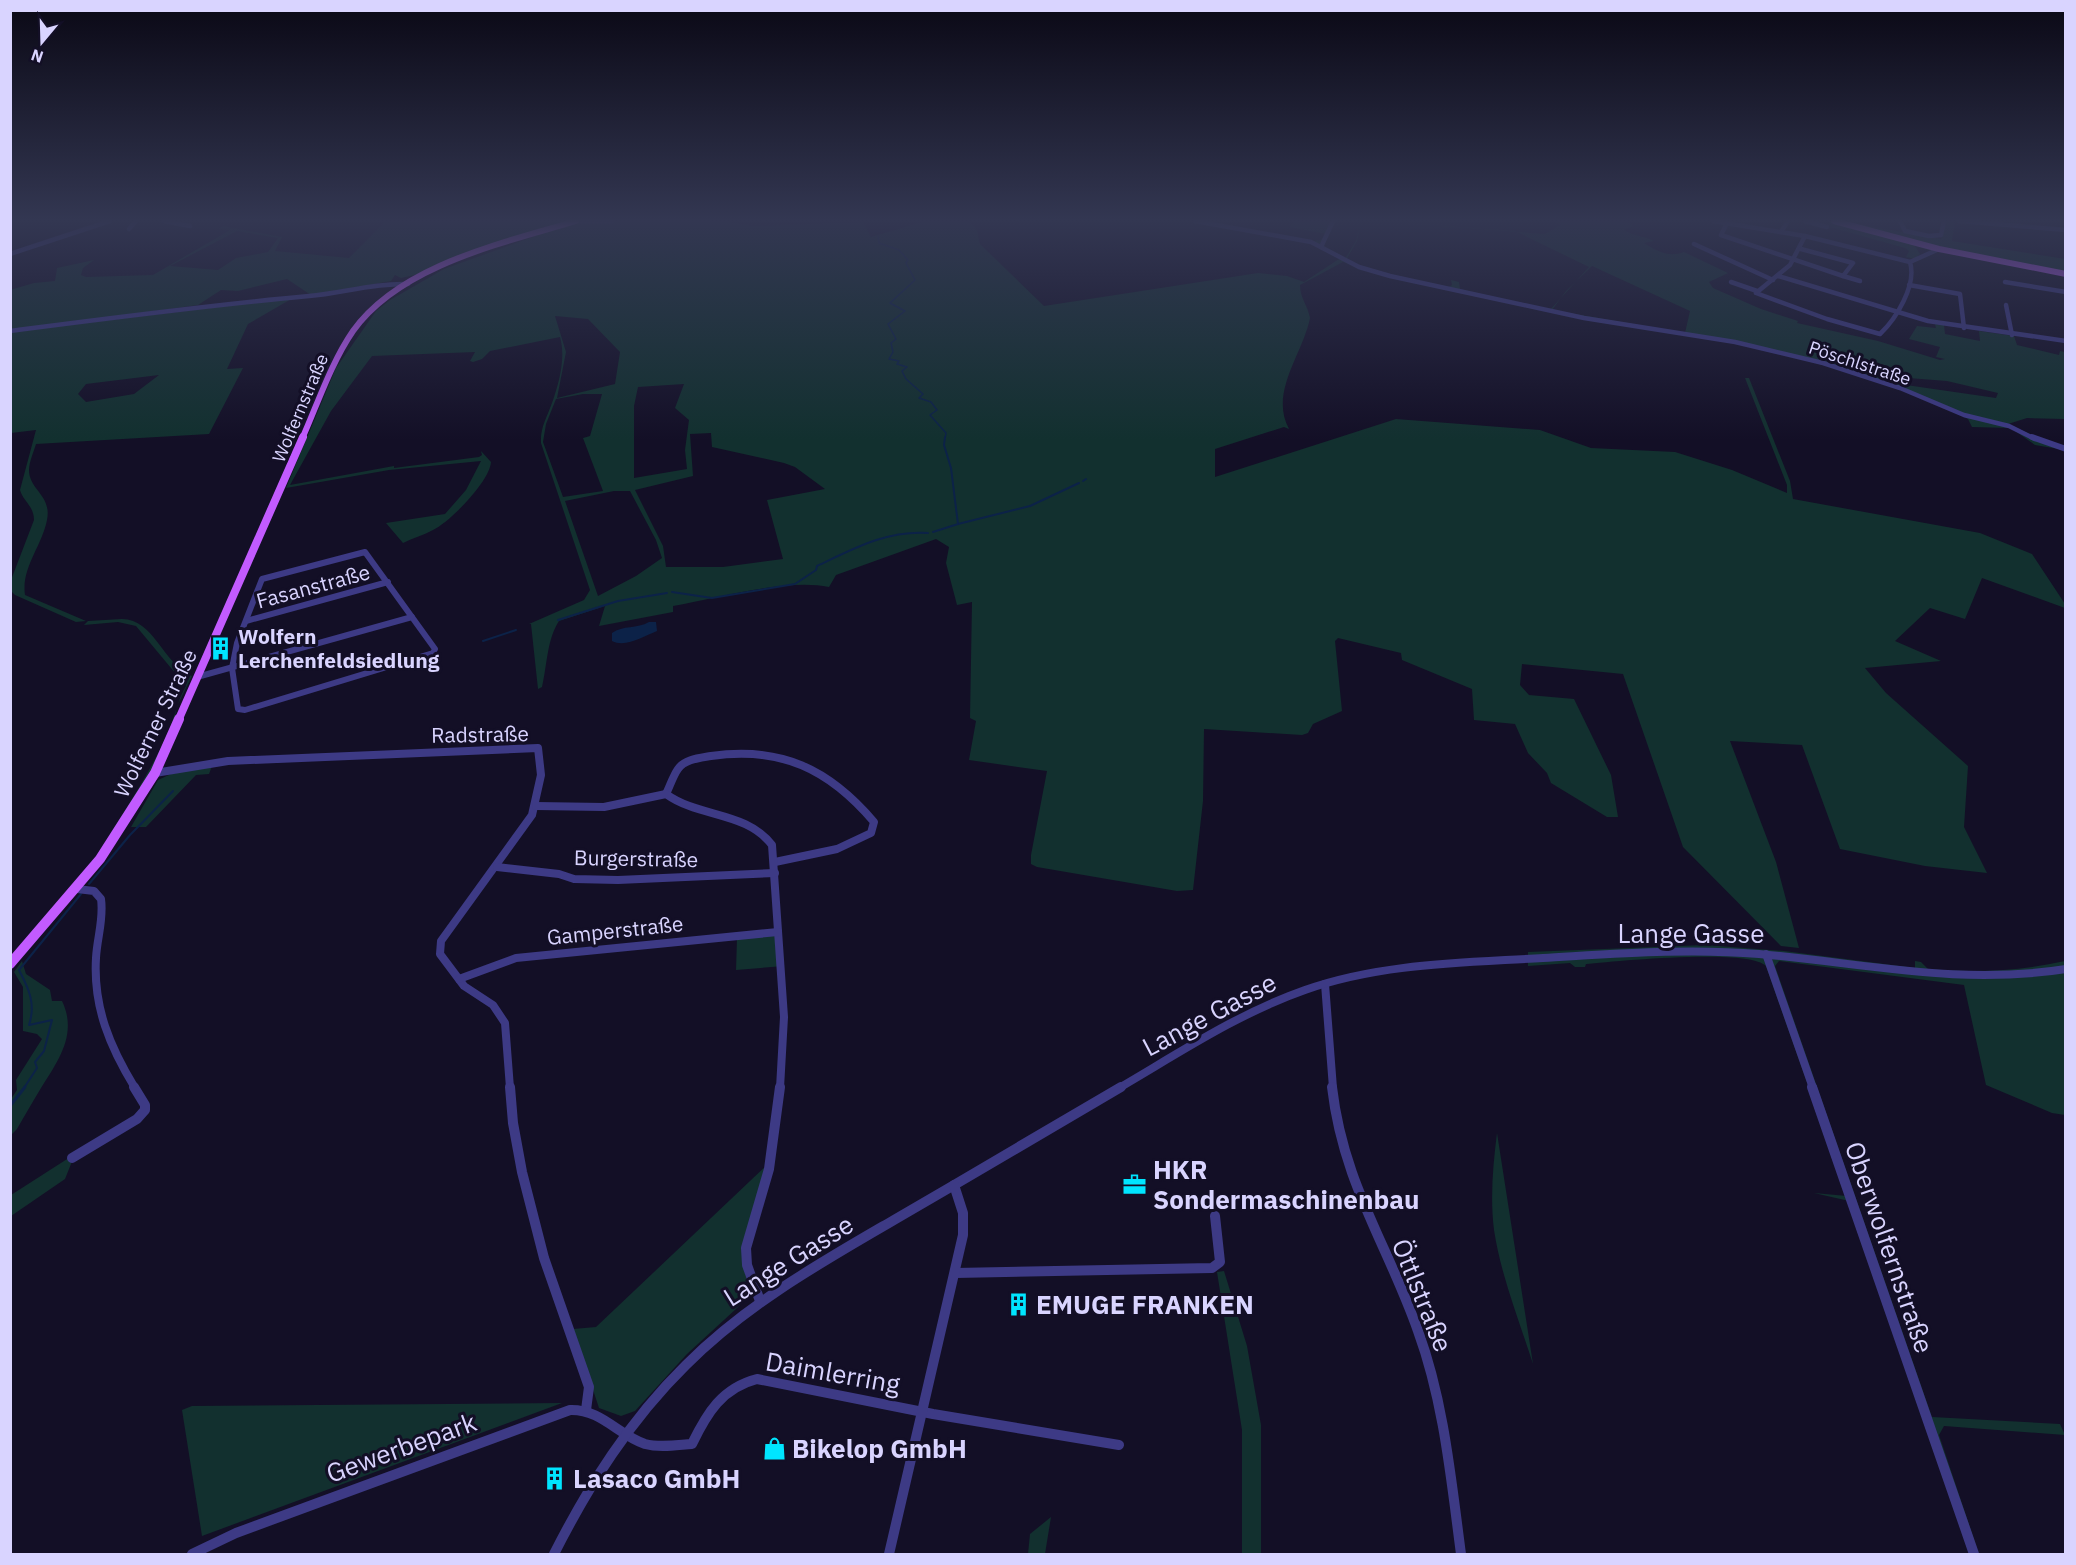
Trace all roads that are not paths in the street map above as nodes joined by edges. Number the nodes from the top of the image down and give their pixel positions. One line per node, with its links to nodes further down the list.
1 (328, 294): 11 (street)
2 (394, 294): 15 (main road, Wolfernstraße)
3 (1473, 294): 14 (street, Pöschlstraße)
4 (1758, 294): 9 (street)
5 (1838, 294): 9 (street)
6 (1905, 294): 9 (street)
7 (1960, 294): 10 (street)
8 (2006, 304): 12 (street)
9 (1897, 312): 10 (street)
10 (1964, 328): 12 (street)
11 (10, 332)
12 (2012, 335): 13 (street)
13 (2066, 341)
14 (2066, 448)
15 (249, 564): 20 (main road, Wolferner Straße)
16 (388, 582): 17 (street); 18 (street, Fasanstraße); 18 (street)
17 (412, 617): 19 (street); 19 (street)
18 (246, 621): 19 (street)
19 (232, 668): 20 (street)
20 (197, 677): 21 (main road, Wolferner Straße)
21 (155, 773): 23 (street, Radstraße); 27 (main road, Wolferner Straße)
22 (666, 794): 23 (street); 24 (street); 24 (street)
23 (536, 807): 25 (street, Radstraße)
24 (775, 862): 26 (street)
25 (497, 867): 26 (street, Burgerstraße); 32 (street, Radstraße)
26 (775, 873): 28 (street)
27 (77, 889): 30 (main road, Wolferner Straße); 34 (street)
28 (778, 932): 32 (street, Gamperstraße); 38 (street)
29 (1766, 954): 31 (street, Lange Gasse); 33 (street, Lange Gasse); 47 (street, Oberwolfernstraße)
30 (10, 964)
31 (2066, 969)
32 (459, 979): 39 (street, Radstraße)
33 (1325, 984): 35 (street, Lange Gasse); 46 (street, Öttlstraße)
34 (72, 1158)
35 (954, 1185): 37 (street, Daimlerring); 38 (street, Lange Gasse)
36 (1215, 1216): 37 (street)
37 (955, 1273): 40 (street, Daimlerring)
38 (760, 1301): 41 (street, Lange Gasse)
39 (586, 1410): 41 (street); 43 (street, Gewerbepark)
40 (924, 1413): 41 (street, Daimlerring); 42 (street, Daimlerring); 45 (street, Daimlerring)
41 (626, 1432): 44 (street, Lange Gasse)
42 (1119, 1445)
43 (199, 1553)
44 (554, 1554)
45 (889, 1554)
46 (1461, 1554)
47 (1974, 1554)

